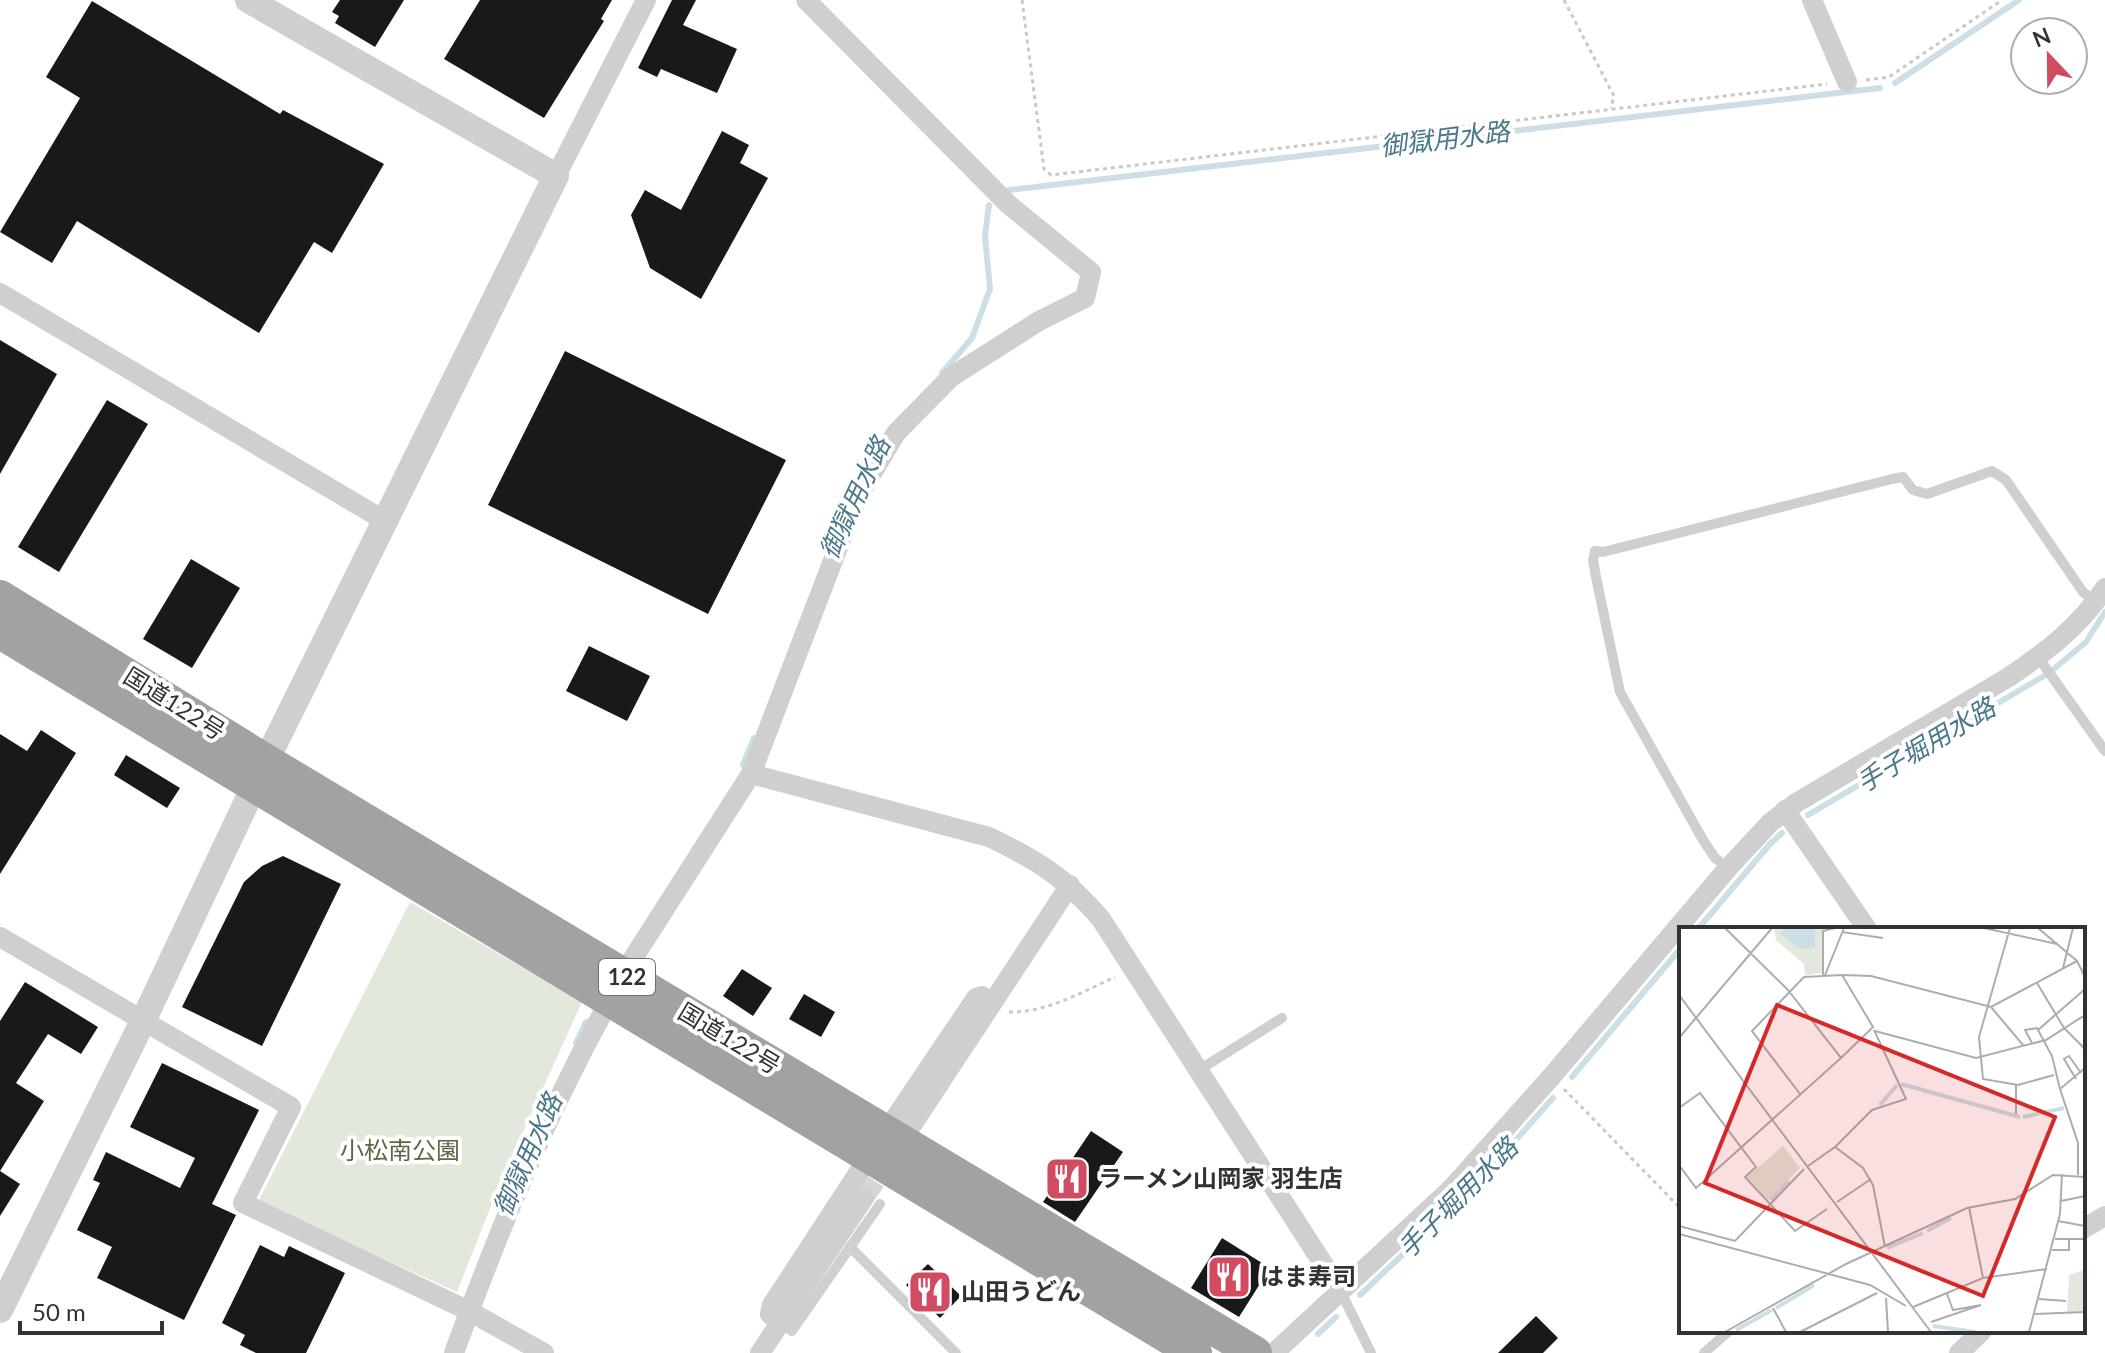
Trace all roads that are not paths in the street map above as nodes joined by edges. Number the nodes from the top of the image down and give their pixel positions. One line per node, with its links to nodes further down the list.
1 (248, 0): 6 (street)
2 (646, 0): 6 (street)
3 (806, 0): 15 (street)
4 (1812, 0): 5 (street)
5 (1847, 82)
6 (556, 176): 8 (street)
7 (0, 293): 8 (street)
8 (387, 522): 14 (street)
9 (2100, 595): 12 (street); 17 (lane)
10 (0, 597): 14 (highway, 国道122号 / 122)
11 (0, 632): 14 (highway, 国道122号 / 122)
12 (2038, 657): 13 (lane); 16 (street)
13 (2105, 751)
14 (260, 773): 21 (highway, 国道122号 / 122); 24 (street)
15 (751, 774): 18 (street); 21 (street)
16 (1785, 810): 17 (street); 19 (street)
17 (1728, 868): 31 (street)
18 (1070, 885): 22 (street); 25 (street)
19 (1866, 927)
20 (0, 937): 24 (street)
21 (616, 987): 26 (highway, 国道122号 / 122); 33 (street)
22 (998, 1007): 26 (street); 26 (street)
23 (1282, 1018): 25 (lane)
24 (143, 1021): 32 (street); 33 (street)
25 (1199, 1070): 31 (street)
26 (889, 1138): 34 (street); 41 (highway, 国道122号 / 122); 42 (highway, 国道122号 / 122)
27 (872, 1201): 30 (lane); 34 (street)
28 (2105, 1216): 29 (street)
29 (2085, 1228)
30 (850, 1247): 34 (lane); 40 (lane)
31 (1340, 1290): 43 (street); 44 (lane)
32 (0, 1310)
33 (469, 1311): 37 (street); 38 (street)
34 (780, 1323): 39 (street)
35 (1727, 1333): 45 (lane)
36 (1980, 1333): 46 (street)
37 (454, 1353)
38 (544, 1353)
39 (760, 1353)
40 (956, 1353)
41 (1195, 1353)
42 (1255, 1353)
43 (1274, 1353)
44 (1371, 1353)
45 (1704, 1353)
46 (1959, 1353)

